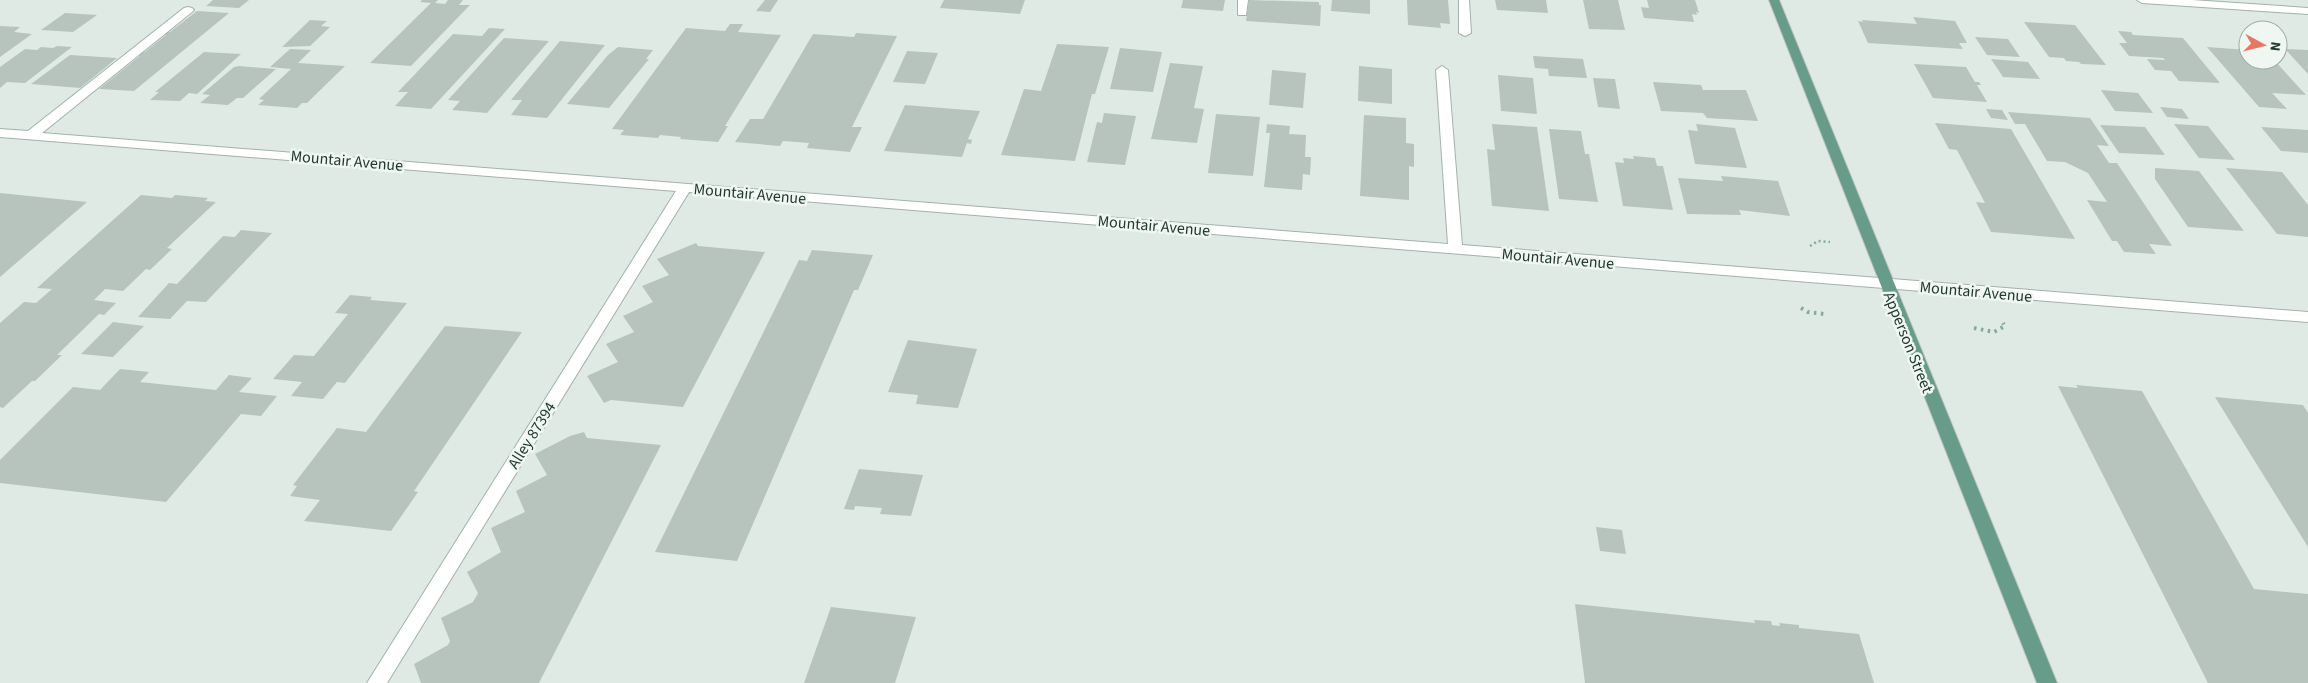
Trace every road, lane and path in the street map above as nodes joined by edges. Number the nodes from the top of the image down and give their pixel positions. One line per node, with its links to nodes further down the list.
1 (1243, 0): 7 (street)
2 (1464, 0): 8 (street)
3 (1774, 0): 16 (main road, Apperson Street)
4 (2142, 0): 6 (street)
5 (188, 10): 11 (street)
6 (2308, 11)
7 (1242, 13)
8 (1465, 34)
9 (1442, 70): 15 (street)
10 (0, 133): 11 (street, Mountair Avenue)
11 (31, 135): 12 (street, Mountair Avenue)
12 (685, 188): 15 (street, Mountair Avenue); 20 (street, Alley 87394)
13 (1818, 241): 14 (path)
14 (1830, 242)
15 (1456, 250): 16 (street, Mountair Avenue)
16 (1886, 284): 17 (street, Mountair Avenue); 21 (main road, Apperson Street)
17 (2308, 317)
18 (1999, 318): 19 (path)
19 (1974, 328)
20 (377, 683)
21 (2047, 683)

